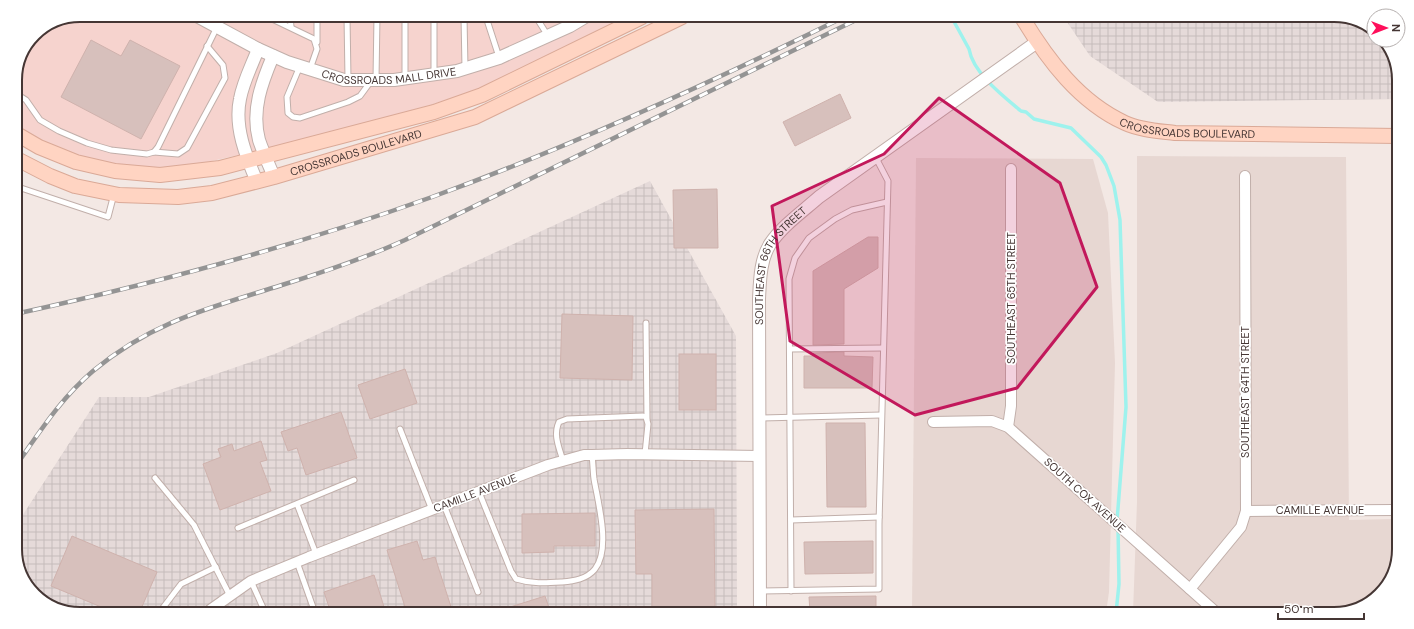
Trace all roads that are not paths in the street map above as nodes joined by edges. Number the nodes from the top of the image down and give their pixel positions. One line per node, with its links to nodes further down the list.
1 (207, 22): 16 (street, CROSSROADS MALL DRIVE)
2 (279, 22): 17 (lane)
3 (290, 22): 17 (lane)
4 (317, 22): 20 (lane)
5 (347, 22): 29 (lane)
6 (376, 22): 30 (lane)
7 (405, 22): 28 (lane)
8 (434, 22): 27 (lane)
9 (464, 22): 26 (lane)
10 (488, 22): 24 (lane)
11 (539, 22): 18 (lane)
12 (572, 22): 18 (street, CROSSROADS MALL DRIVE)
13 (632, 22): 35 (main road, CROSSROADS BOULEVARD)
14 (672, 22): 41 (main road, CROSSROADS BOULEVARD)
15 (1025, 22): 19 (main road, CROSSROADS BOULEVARD)
16 (217, 27): 21 (lane); 22 (street, CROSSROADS MALL DRIVE)
17 (290, 27): 20 (lane)
18 (548, 36): 24 (street, CROSSROADS MALL DRIVE)
19 (1037, 42): 32 (main road, CROSSROADS BOULEVARD); 36 (street, SOUTHEAST 66TH STREET)
20 (317, 43): 25 (lane)
21 (207, 46): 34 (lane); 34 (lane)
22 (258, 49): 23 (street, CROSSROADS MALL DRIVE); 37 (street)
23 (273, 56): 25 (street, CROSSROADS MALL DRIVE); 35 (street)
24 (499, 58): 26 (street, CROSSROADS MALL DRIVE)
25 (305, 67): 29 (street, CROSSROADS MALL DRIVE); 30 (lane)
26 (465, 68): 27 (street, CROSSROADS MALL DRIVE)
27 (434, 74): 28 (street, CROSSROADS MALL DRIVE)
28 (405, 79): 30 (street, CROSSROADS MALL DRIVE)
29 (348, 80): 30 (street, CROSSROADS MALL DRIVE)
30 (374, 80)
31 (22, 97): 34 (lane)
32 (1392, 136)
33 (22, 137): 37 (main road, CROSSROADS BOULEVARD)
34 (154, 152)
35 (265, 155): 37 (main road, CROSSROADS BOULEVARD); 41 (street)
36 (876, 158): 45 (lane); 50 (street, SOUTHEAST 66TH STREET)
37 (248, 160): 42 (street)
38 (22, 162): 44 (main road, CROSSROADS BOULEVARD)
39 (1012, 169): 54 (street, SOUTHEAST 65TH STREET)
40 (1245, 176): 67 (street, SOUTHEAST 64TH STREET)
41 (274, 177): 42 (main road, CROSSROADS BOULEVARD)
42 (257, 182): 44 (main road, CROSSROADS BOULEVARD)
43 (22, 188): 44 (lane)
44 (114, 194)
45 (887, 202): 47 (lane); 48 (lane)
46 (646, 323): 52 (lane)
47 (883, 348): 48 (lane); 49 (lane)
48 (790, 349): 51 (lane)
49 (881, 415): 51 (lane); 68 (lane)
50 (759, 418): 51 (lane); 58 (street, SOUTHEAST 66TH STREET)
51 (790, 418): 69 (lane)
52 (647, 420): 56 (lane); 59 (lane)
53 (933, 422): 54 (street, SOUTH COX AVENUE)
54 (1008, 426): 75 (street, SOUTH COX AVENUE)
55 (400, 429): 65 (lane)
56 (645, 454): 57 (street, CAMILLE AVENUE); 58 (street, CAMILLE AVENUE)
57 (592, 455): 59 (street, CAMILLE AVENUE); 62 (lane)
58 (759, 456): 78 (street, SOUTHEAST 66TH STREET)
59 (563, 461): 62 (street, CAMILLE AVENUE)
60 (154, 478): 73 (lane)
61 (354, 480): 63 (lane)
62 (479, 492): 64 (street, CAMILLE AVENUE)
63 (297, 504): 70 (lane); 71 (lane)
64 (444, 505): 65 (street, CAMILLE AVENUE); 77 (lane)
65 (432, 510): 71 (street, CAMILLE AVENUE)
66 (1392, 510): 67 (street, CAMILLE AVENUE)
67 (1246, 511): 75 (street, SOUTHEAST 64TH STREET)
68 (879, 517): 69 (lane); 76 (lane)
69 (791, 520): 76 (lane)
70 (238, 528)
71 (316, 554): 72 (street, CAMILLE AVENUE)
72 (297, 562): 74 (street, CAMILLE AVENUE); 83 (lane)
73 (216, 567): 79 (lane); 80 (lane)
74 (251, 581): 79 (street, CAMILLE AVENUE); 82 (lane)
75 (1190, 589): 85 (street, SOUTH COX AVENUE)
76 (791, 591): 78 (lane)
77 (478, 592)
78 (760, 592): 84 (street, SOUTHEAST 66TH STREET)
79 (230, 596): 81 (street, CAMILLE AVENUE)
80 (164, 607)
81 (214, 607)
82 (263, 607)
83 (313, 607)
84 (760, 607)
85 (1210, 607)

